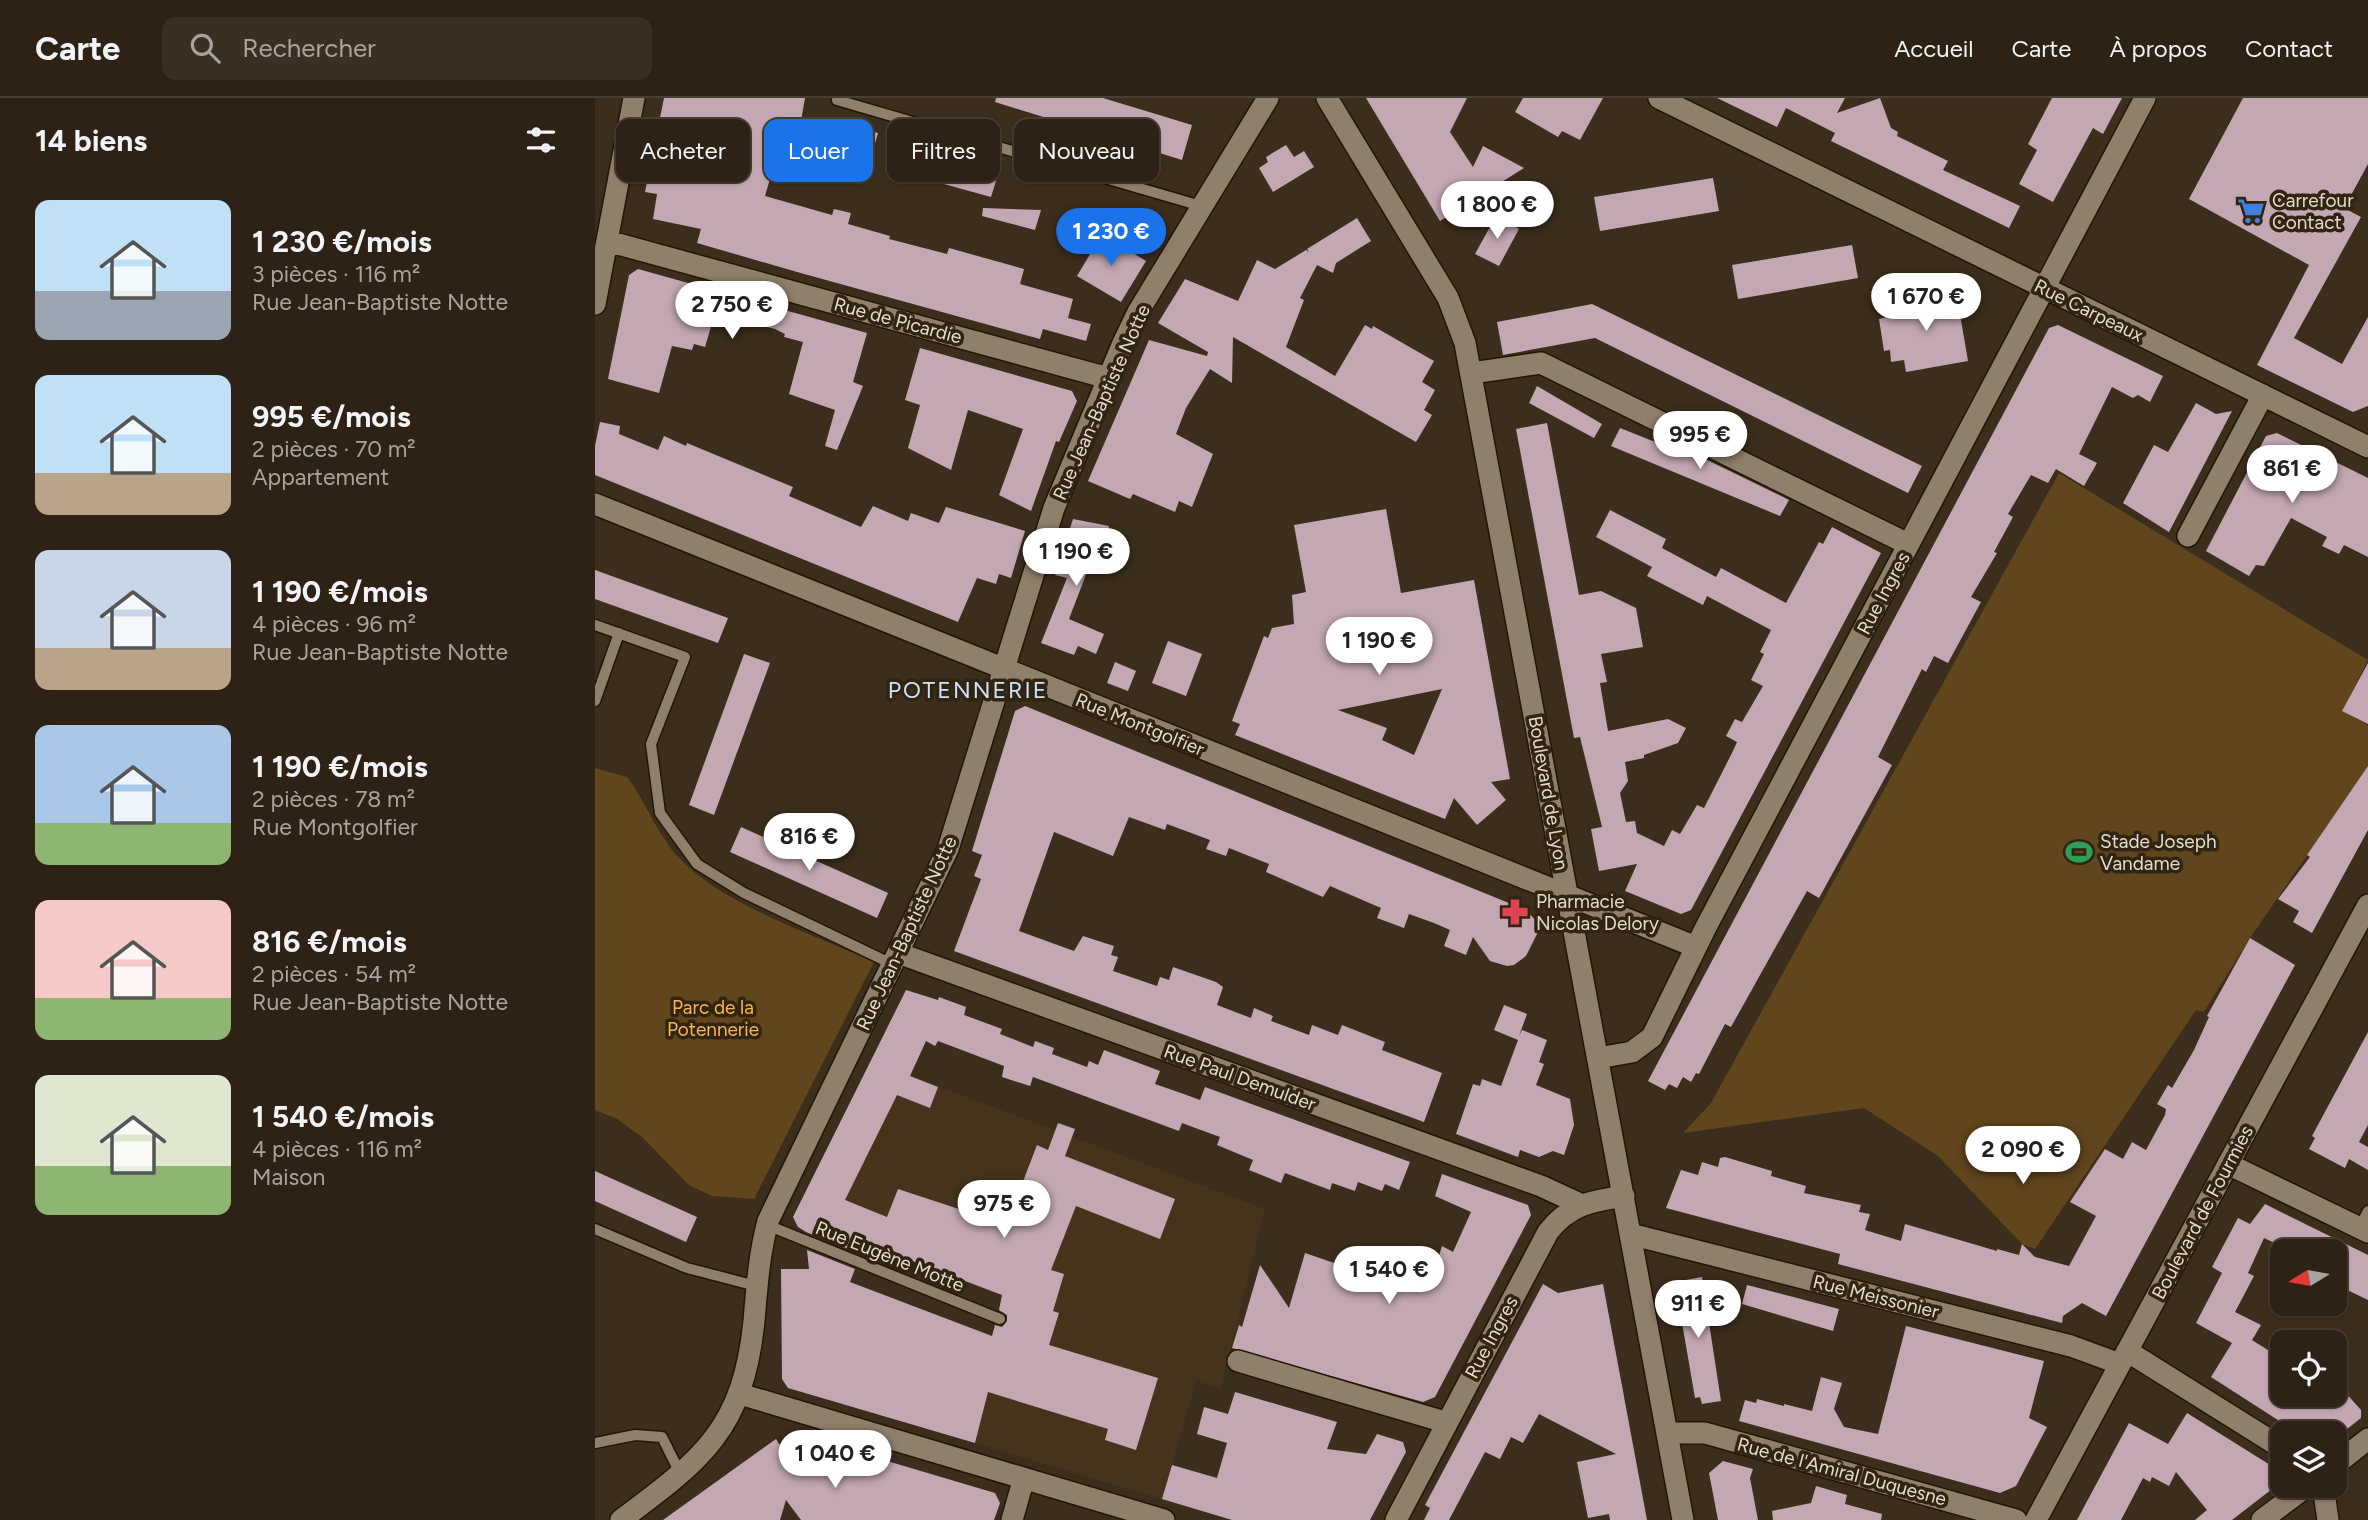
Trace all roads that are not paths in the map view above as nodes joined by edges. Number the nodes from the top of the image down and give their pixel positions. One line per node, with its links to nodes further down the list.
1 (634, 98): 8 (street)
2 (1268, 98): 7 (street, Rue Jean-Baptiste Notte)
3 (1327, 98): 11 (street, Boulevard de Lyon)
4 (1659, 98): 9 (street, Rue Carpeaux)
5 (2145, 98): 9 (street, Rue Ingres)
6 (837, 100): 7 (lane)
7 (1201, 206): 12 (street, Rue Jean-Baptiste Notte)
8 (607, 241): 10 (street); 12 (street, Rue de Picardie)
9 (2045, 288): 13 (street, Rue Carpeaux); 17 (street, Rue Ingres)
10 (595, 304)
11 (1472, 373): 17 (street); 22 (street, Boulevard de Lyon)
12 (1108, 378): 20 (street, Rue Jean-Baptiste Notte)
13 (2263, 396): 14 (street, Rue Carpeaux); 16 (street)
14 (2368, 447)
15 (595, 504): 20 (street, Rue Montgolfier)
16 (2188, 536)
17 (1908, 544): 24 (street, Rue Ingres)
18 (595, 625): 19 (lane)
19 (619, 633): 21 (lane); 25 (lane)
20 (1005, 670): 22 (street, Rue Montgolfier); 25 (street, Rue Jean-Baptiste Notte)
21 (595, 701)
22 (1568, 897): 24 (street, Rue Montgolfier); 26 (street, Boulevard de Lyon)
23 (2368, 905): 27 (street, Boulevard de Fourmies)
24 (1696, 947): 26 (street, Rue Ingres)
25 (895, 958): 29 (street, Rue Paul Demulder); 31 (street, Rue Jean-Baptiste Notte)
26 (1598, 1058): 28 (street, Boulevard de Lyon)
27 (2228, 1164): 30 (street); 36 (street, Boulevard de Fourmies)
28 (1623, 1196): 29 (street, Rue Ingres); 33 (street, Boulevard de Lyon)
29 (1580, 1204): 39 (street, Rue Ingres)
30 (2365, 1224)
31 (767, 1225): 34 (street, Rue Jean-Baptiste Notte); 35 (lane, Rue Eugène Motte)
32 (595, 1229): 34 (lane)
33 (1630, 1234): 36 (street, Rue Meissonier); 40 (street, Boulevard de Lyon)
34 (756, 1286): 38 (street, Rue Jean-Baptiste Notte)
35 (1000, 1320)
36 (2123, 1358): 42 (street, Rue Meissonier); 55 (street, Boulevard de Fourmies)
37 (1238, 1361): 39 (street)
38 (740, 1394): 45 (street, Rue Jean-Baptiste Notte); 46 (street)
39 (1445, 1422): 52 (street, Rue Ingres)
40 (1667, 1433): 53 (street, Boulevard de Lyon); 54 (street, Rue de l'Amiral Duquesne)
41 (2368, 1439): 44 (street)
42 (2270, 1441)
43 (595, 1443): 45 (lane)
44 (2347, 1456)
45 (681, 1475): 49 (street, Rue Jean-Baptiste Notte)
46 (1024, 1478): 50 (street); 51 (street)
47 (2291, 1498): 56 (street)
48 (2325, 1498): 57 (street)
49 (621, 1520)
50 (1012, 1520)
51 (1164, 1520)
52 (1396, 1520)
53 (1683, 1520)
54 (2016, 1520)
55 (2036, 1520)
56 (2262, 1520)
57 (2328, 1520)

